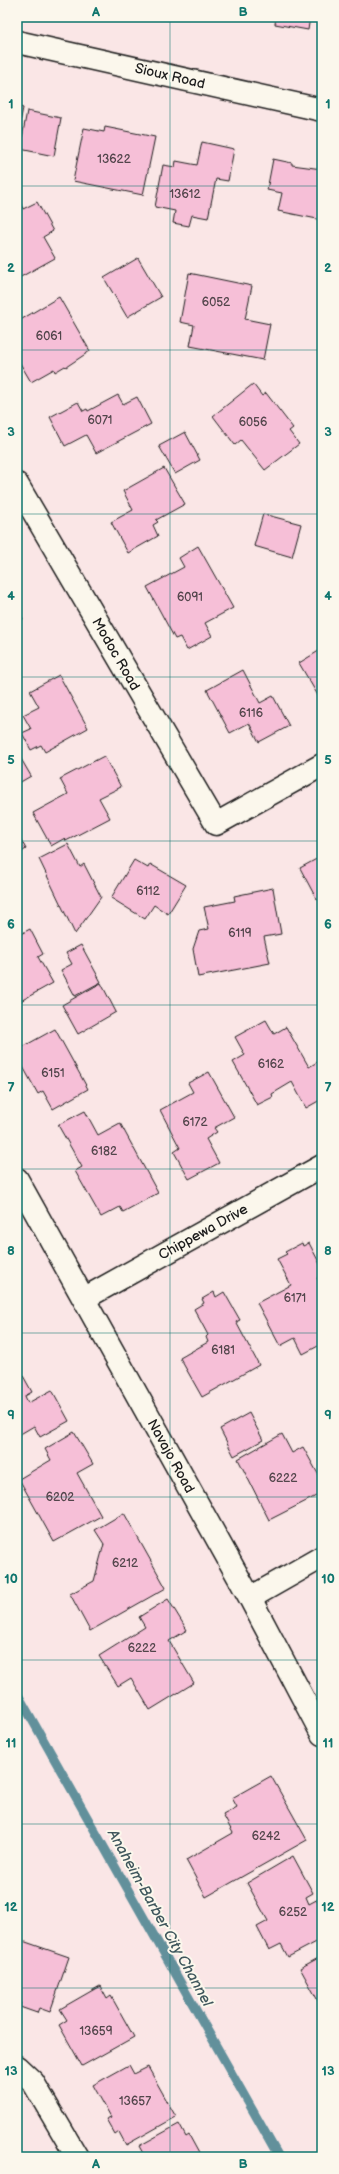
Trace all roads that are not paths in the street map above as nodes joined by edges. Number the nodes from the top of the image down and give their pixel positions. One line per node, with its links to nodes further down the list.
1 (17, 42): 2 (street, Sioux Road)
2 (322, 110)
3 (17, 484): 4 (street, Modoc Road)
4 (322, 766)
5 (322, 1166): 7 (street, Chippewa Drive)
6 (17, 1179): 7 (street, Navajo Road)
7 (85, 1298): 9 (street, Navajo Road)
8 (322, 1557): 9 (street)
9 (250, 1598): 10 (street, Navajo Road)
10 (322, 1734)
11 (17, 2066): 12 (street)
12 (77, 2157)

